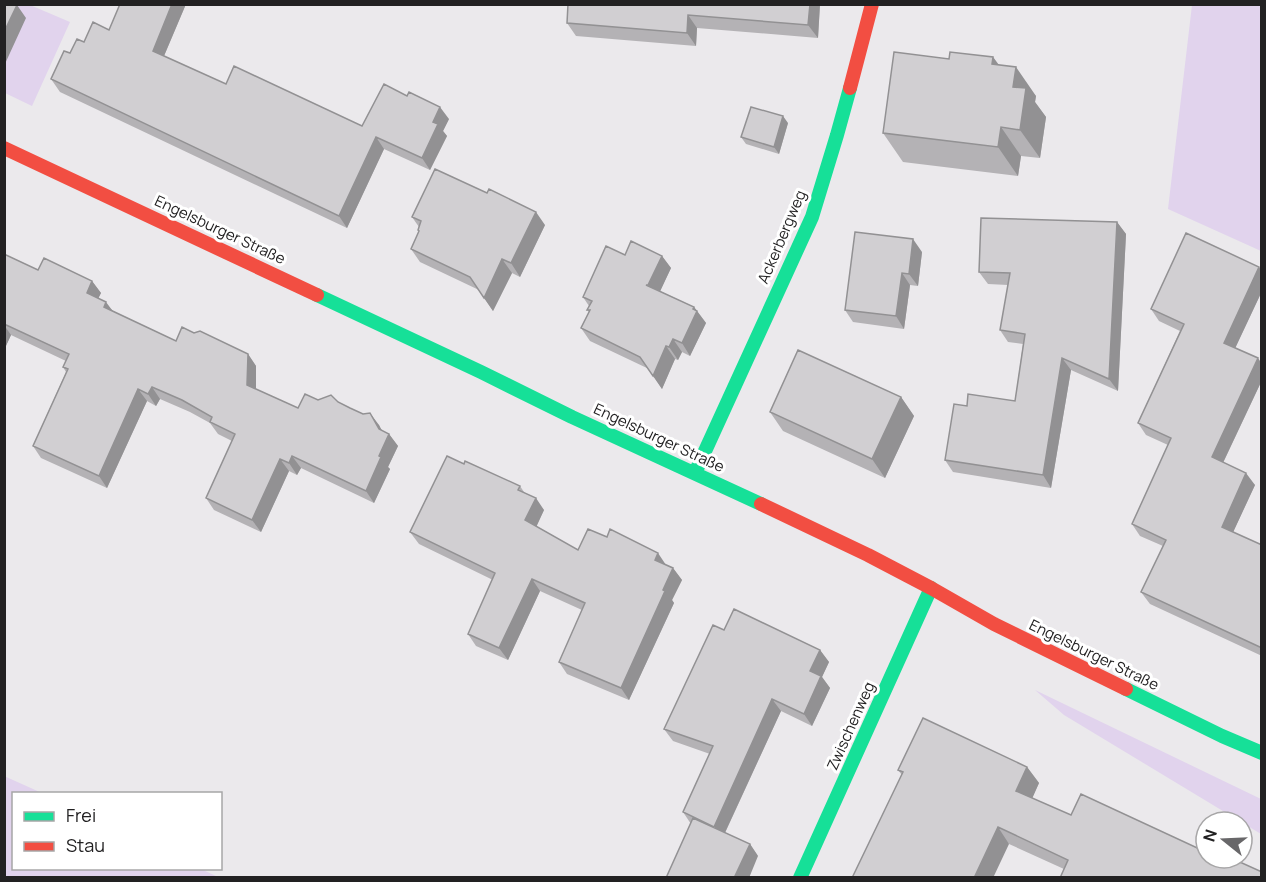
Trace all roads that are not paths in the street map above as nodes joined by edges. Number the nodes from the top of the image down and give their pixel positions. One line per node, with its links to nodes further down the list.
1 (872, 4): 3 (street, Ackerbergweg)
2 (4, 148): 3 (street, Engelsburger Straße)
3 (695, 473): 4 (street, Engelsburger Straße)
4 (932, 588): 5 (street, Engelsburger Straße); 6 (street, Zwischenweg)
5 (1262, 753)
6 (801, 878)

